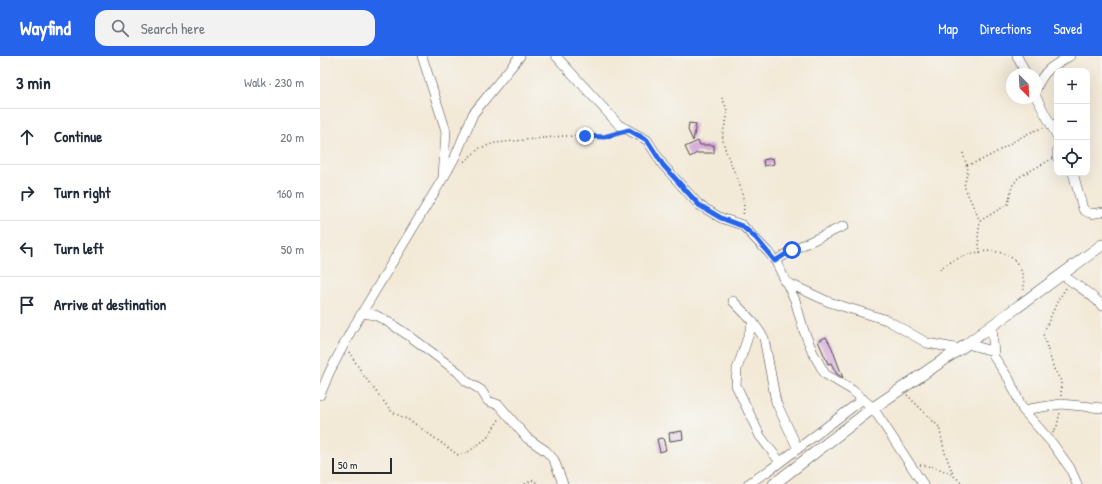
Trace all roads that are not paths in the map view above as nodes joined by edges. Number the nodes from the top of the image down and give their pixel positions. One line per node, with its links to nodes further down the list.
1 (520, 56): 11 (street)
2 (557, 56): 15 (street)
3 (1016, 56): 6 (street)
4 (1070, 56): 7 (street)
5 (426, 57): 11 (street)
6 (1023, 68)
7 (1042, 76)
8 (1040, 104): 9 (street)
9 (1054, 130)
10 (1074, 176): 12 (street)
11 (443, 178): 20 (street)
12 (1102, 212)
13 (844, 226): 15 (street)
14 (1102, 245): 16 (main road)
15 (775, 261): 17 (street)
16 (1067, 278): 19 (street); 22 (main road)
17 (784, 281): 23 (street); 26 (street)
18 (733, 301): 21 (street)
19 (1102, 306)
20 (362, 313): 25 (street); 32 (street)
21 (753, 322): 30 (street); 31 (street)
22 (992, 326): 23 (main road); 24 (street)
23 (964, 347): 24 (street); 27 (main road)
24 (993, 351): 29 (street)
25 (320, 395)
26 (863, 399): 27 (street); 30 (street)
27 (873, 408): 34 (main road); 35 (street)
28 (1102, 408): 29 (street)
29 (1023, 410): 36 (street)
30 (798, 448): 31 (street)
31 (780, 462): 33 (street)
32 (563, 484)
33 (748, 484)
34 (774, 484)
35 (923, 484)
36 (1077, 484)

